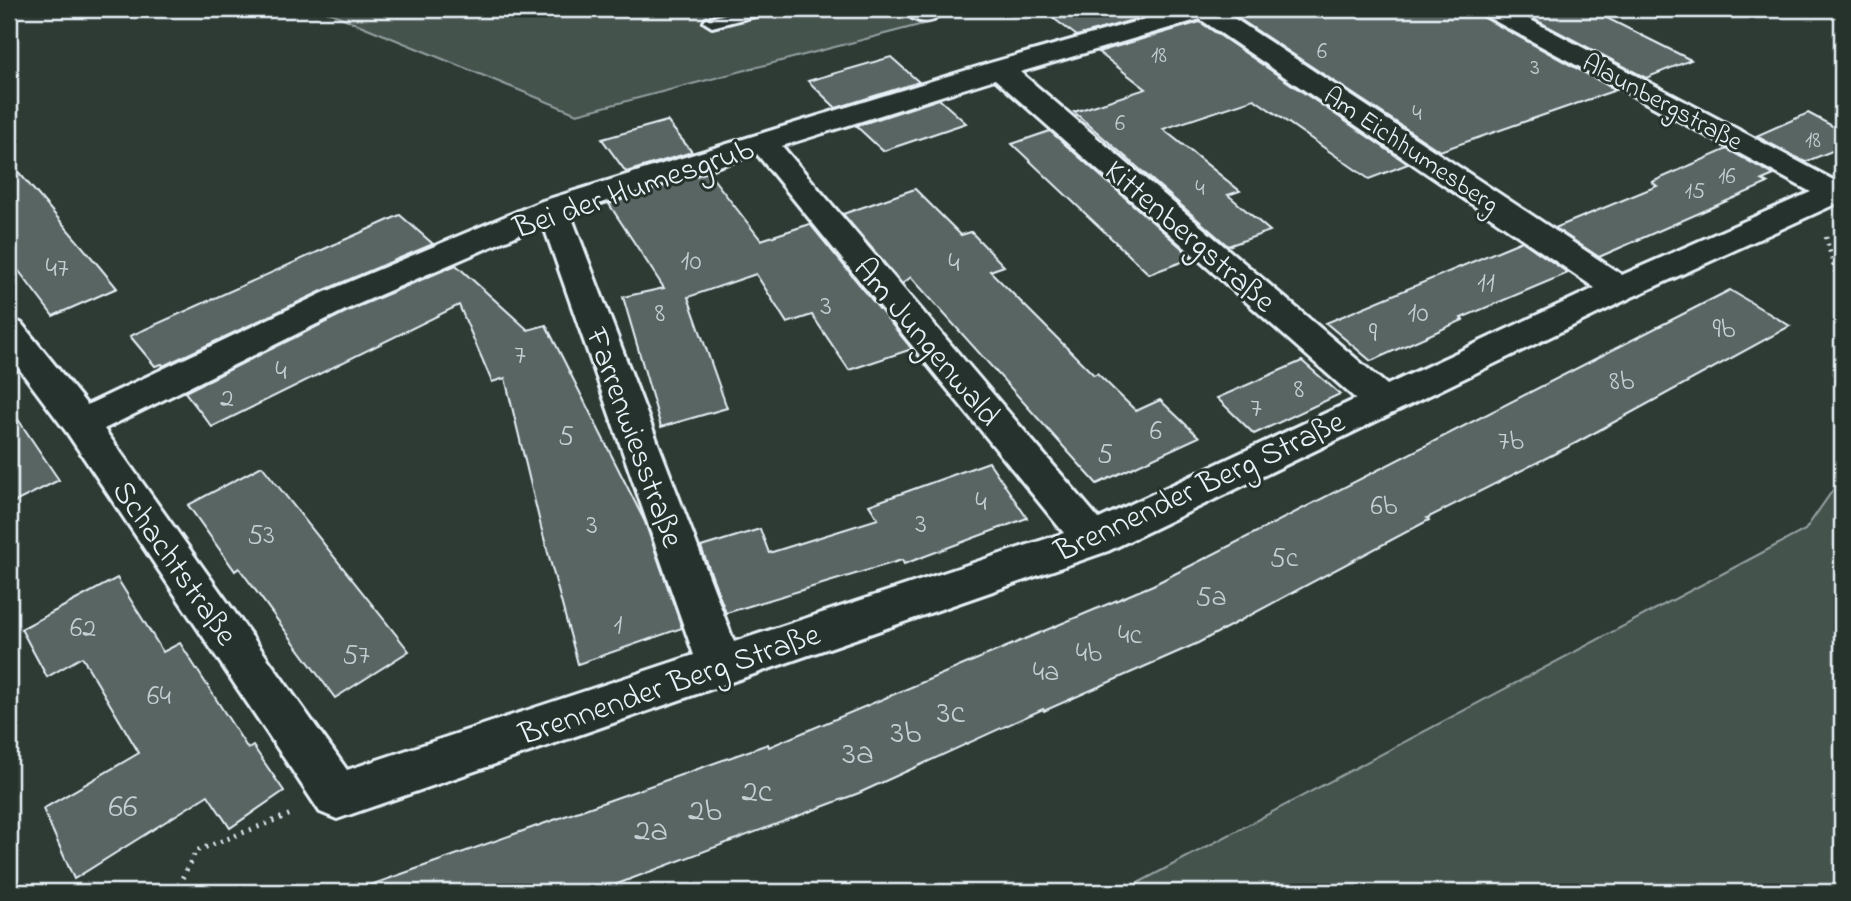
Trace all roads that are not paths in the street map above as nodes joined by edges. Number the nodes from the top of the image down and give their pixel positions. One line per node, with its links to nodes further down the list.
1 (764, 9): 4 (lane)
2 (1206, 9): 5 (street, Bei der Humesgrub); 9 (street, Am Eichhumesberg)
3 (1491, 9): 7 (street, Alaunbergstraße)
4 (712, 22)
5 (1000, 69): 6 (street, Bei der Humesgrub); 11 (street, Kittenbergstraße)
6 (764, 143): 8 (street, Bei der Humesgrub); 13 (street, Am Jungenwald)
7 (1830, 195): 9 (street, Brennender Berg Straße)
8 (553, 208): 12 (street, Bei der Humesgrub); 14 (street, Farrenwiesstraße)
9 (1620, 289): 11 (street, Brennender Berg Straße)
10 (9, 331): 12 (street, Schachtstraße)
11 (1382, 401): 13 (street, Brennender Berg Straße)
12 (81, 424): 15 (street, Schachtstraße)
13 (1093, 540): 14 (street, Brennender Berg Straße)
14 (720, 665): 15 (street, Brennender Berg Straße)
15 (337, 796)

